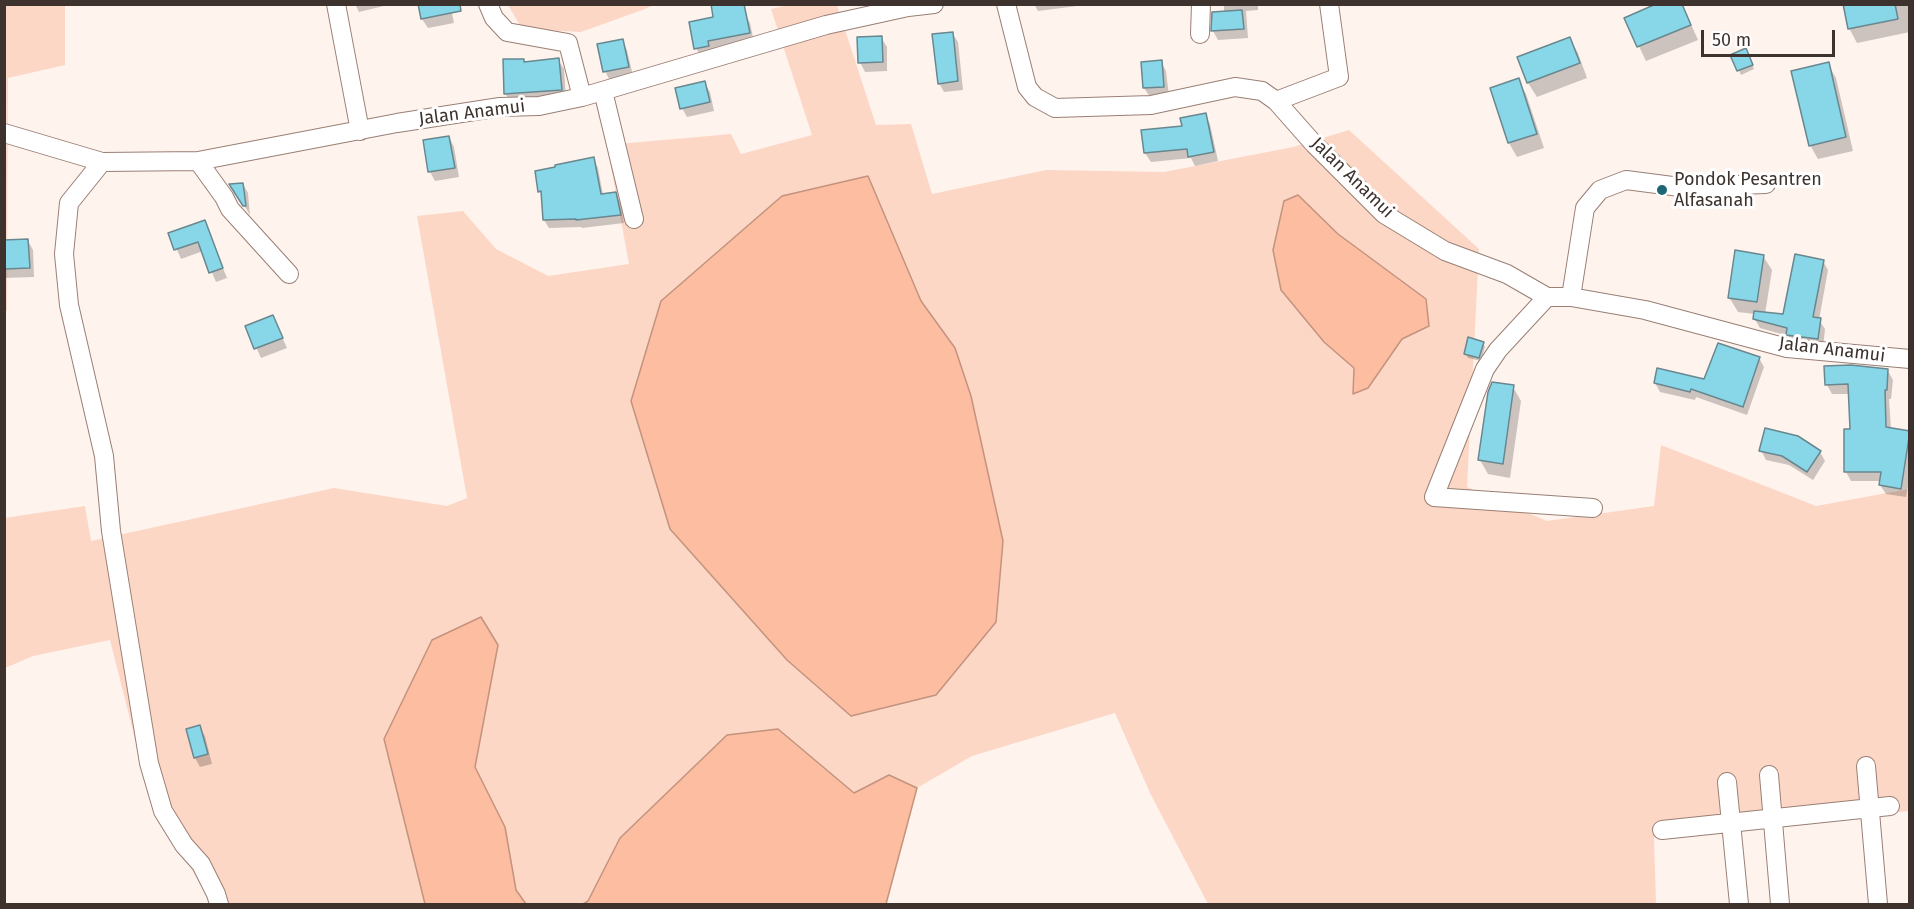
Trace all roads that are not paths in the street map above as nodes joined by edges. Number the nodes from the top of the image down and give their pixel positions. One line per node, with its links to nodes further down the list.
1 (336, 4): 11 (street)
2 (488, 4): 9 (street)
3 (934, 4): 8 (street, Jalan Anamui)
4 (1006, 4): 10 (street, Jalan Anamui)
5 (1201, 4): 7 (street)
6 (1329, 4): 10 (street)
7 (1200, 34)
8 (603, 91): 9 (street, Jalan Anamui); 16 (street)
9 (582, 97): 11 (street, Jalan Anamui)
10 (1276, 101): 18 (street, Jalan Anamui)
11 (360, 131): 13 (street, Jalan Anamui)
12 (4, 133): 14 (street, Jalan Anamui)
13 (198, 161): 14 (street, Jalan Anamui); 17 (street)
14 (102, 162): 30 (street)
15 (1766, 184): 19 (street)
16 (634, 219)
17 (289, 274)
18 (1547, 297): 19 (street, Jalan Anamui); 21 (street)
19 (1571, 297): 20 (street, Jalan Anamui)
20 (1910, 359)
21 (1593, 508)
22 (1866, 766): 26 (street)
23 (1769, 775): 27 (street)
24 (1727, 782): 28 (street)
25 (1890, 806): 26 (street)
26 (1870, 808): 27 (street); 33 (street)
27 (1773, 818): 28 (street); 32 (street)
28 (1731, 823): 29 (street); 31 (street)
29 (1662, 830)
30 (219, 904)
31 (1739, 904)
32 (1780, 904)
33 (1878, 904)

